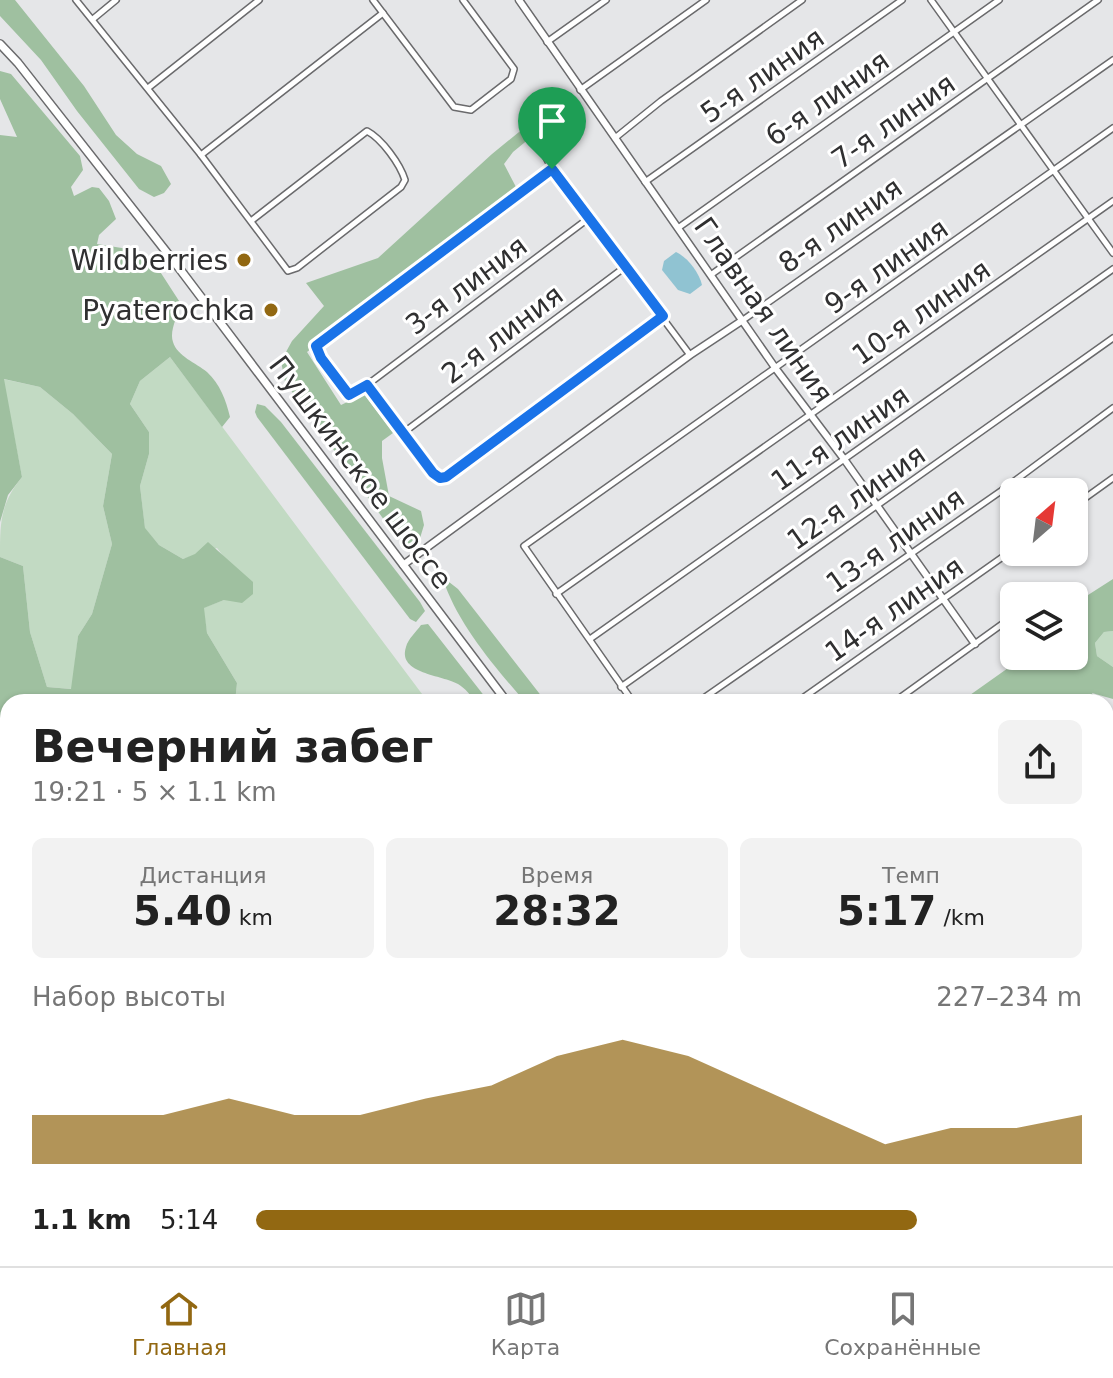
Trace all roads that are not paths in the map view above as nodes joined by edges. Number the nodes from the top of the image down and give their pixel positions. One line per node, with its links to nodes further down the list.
1 (76, 0): 15 (street)
2 (116, 0): 15 (street)
3 (259, 0): 21 (street)
4 (373, 0): 14 (street)
5 (463, 0): 14 (street)
6 (519, 0): 17 (street, Главная линия)
7 (606, 0): 17 (street)
8 (706, 0): 22 (street)
9 (802, 0): 25 (street)
10 (902, 0): 30 (street, 5-я линия)
11 (931, 0): 16 (street)
12 (999, 0): 16 (street, 6-я линия)
13 (1098, 0): 20 (street, 7-я линия)
14 (383, 13): 27 (street)
15 (93, 19): 21 (street)
16 (954, 32): 20 (street); 35 (street, 6-я линия)
17 (546, 42): 22 (street, Главная линия)
18 (0, 44): 55 (main road, Пушкинское шоссе)
19 (1113, 60): 23 (street, 8-я линия)
20 (988, 78): 23 (street); 39 (street, 7-я линия)
21 (148, 88): 27 (street)
22 (580, 90): 25 (street, Главная линия)
23 (1020, 125): 29 (street); 41 (street, 8-я линия)
24 (1113, 128): 29 (street, 9-я линия)
25 (614, 138): 30 (street, Главная линия)
26 (542, 150): 28 (street)
27 (201, 155): 34 (street)
28 (552, 169): 32 (street); 45 (street)
29 (1054, 170): 33 (street); 44 (street, 9-я линия)
30 (645, 182): 35 (street, Главная линия)
31 (1113, 201): 33 (street, 10-я линия)
32 (589, 218): 37 (street); 45 (street, 3-я линия)
33 (1088, 219): 36 (street); 47 (street, 10-я линия)
34 (251, 221): 34 (street)
35 (678, 228): 39 (street, Главная линия)
36 (1113, 253)
37 (625, 267): 40 (street); 48 (street, 2-я линия)
38 (1113, 269): 49 (street, 11-я линия)
39 (712, 274): 41 (street, Главная линия)
40 (663, 316): 43 (street); 48 (street)
41 (743, 320): 43 (street, 8-я линия); 44 (street, Главная линия)
42 (1113, 338): 52 (street, 12-я линия)
43 (690, 355): 55 (street, 8-я линия)
44 (776, 369): 47 (street, Главная линия); 56 (street, 9-я линия)
45 (367, 385): 48 (street)
46 (1113, 408): 53 (street, 13-я линия)
47 (810, 414): 49 (street, Главная линия); 56 (street, 10-я линия)
48 (403, 433)
49 (844, 459): 52 (street, Главная линия); 59 (street, 11-я линия)
50 (1113, 478): 51 (street)
51 (1088, 496)
52 (877, 506): 53 (street, Главная линия); 61 (street, 12-я линия)
53 (911, 553): 57 (street, Главная линия); 64 (street, 13-я линия)
54 (1000, 559): 57 (street, 14-я линия)
55 (403, 565): 62 (main road, Пушкинское шоссе)
56 (556, 594): 59 (street)
57 (943, 599): 60 (street, Главная линия); 65 (street, 14-я линия)
58 (1000, 626): 60 (street)
59 (590, 639): 61 (street)
60 (975, 644): 66 (street)
61 (619, 684): 63 (street)
62 (501, 694)
63 (627, 694)
64 (709, 694)
65 (808, 694)
66 (905, 694)

